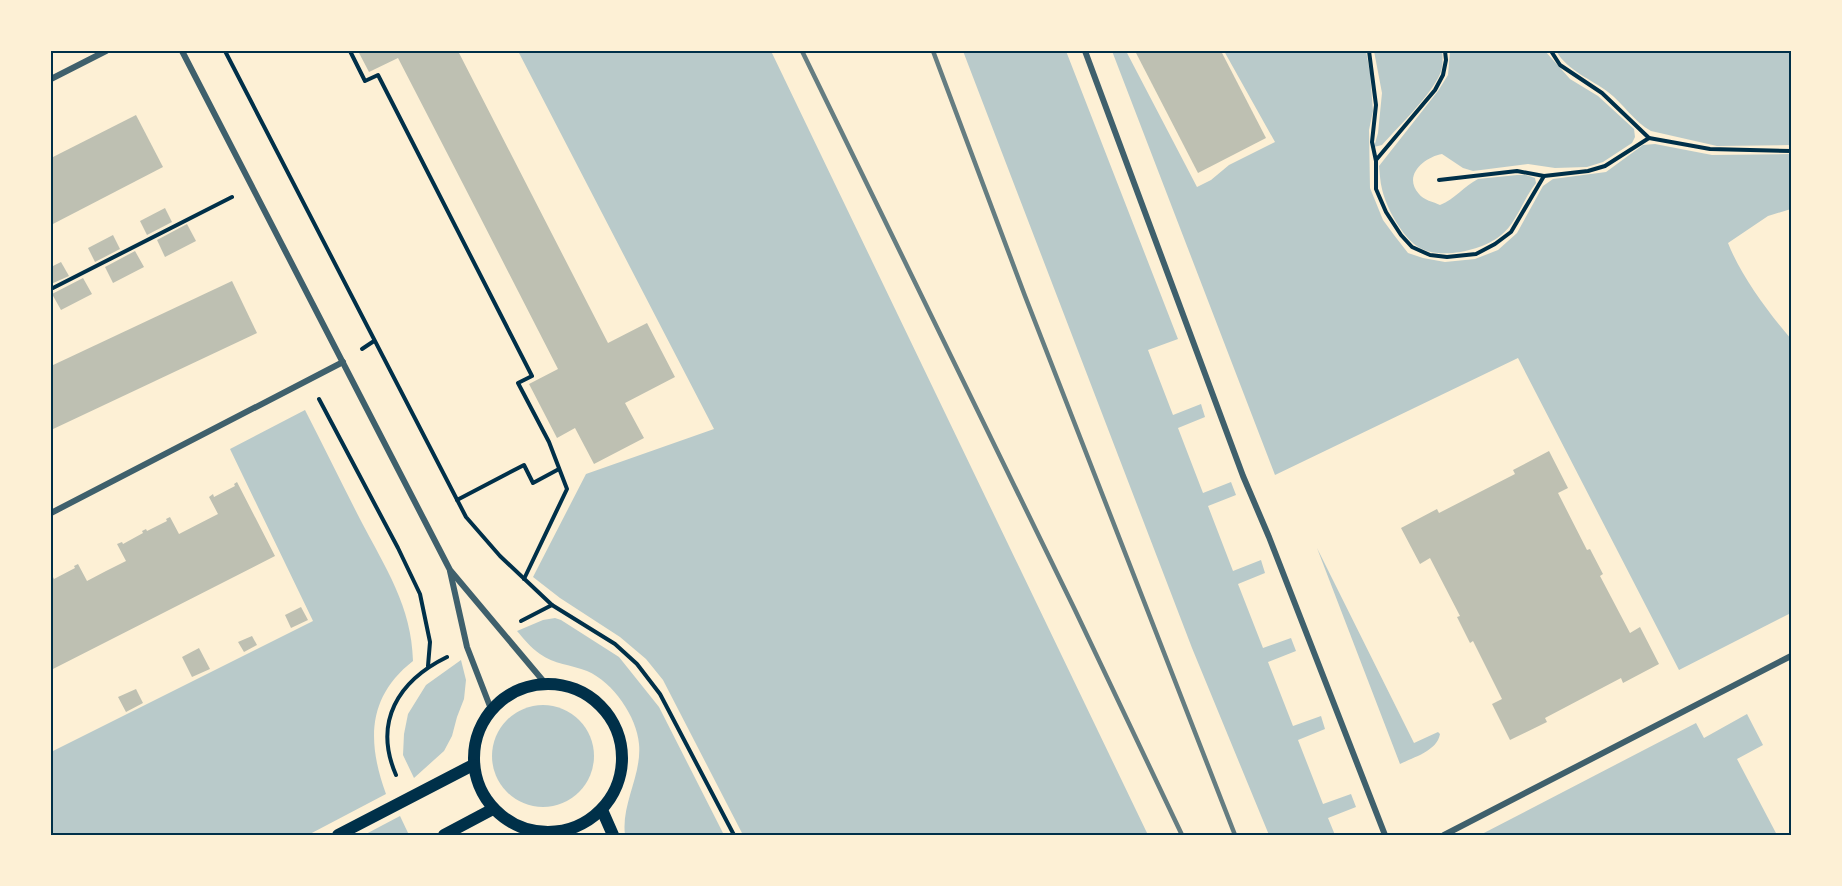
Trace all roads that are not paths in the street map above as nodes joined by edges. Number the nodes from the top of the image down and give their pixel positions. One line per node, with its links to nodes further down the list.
1 (106, 51): 4 (street)
2 (182, 51): 5 (street)
3 (1085, 51): 18 (street)
4 (51, 79)
5 (343, 362): 6 (street); 7 (street)
6 (51, 513)
7 (450, 570): 9 (street); 10 (street)
8 (1791, 656): 19 (street)
9 (545, 683): 10 (main road); 13 (main road)
10 (491, 709): 11 (main road)
11 (473, 765): 12 (main road); 15 (main road)
12 (493, 809): 14 (main road); 16 (main road)
13 (602, 810): 14 (main road); 17 (main road)
14 (558, 834)
15 (338, 835)
16 (444, 835)
17 (613, 835)
18 (1385, 835)
19 (1444, 835)

